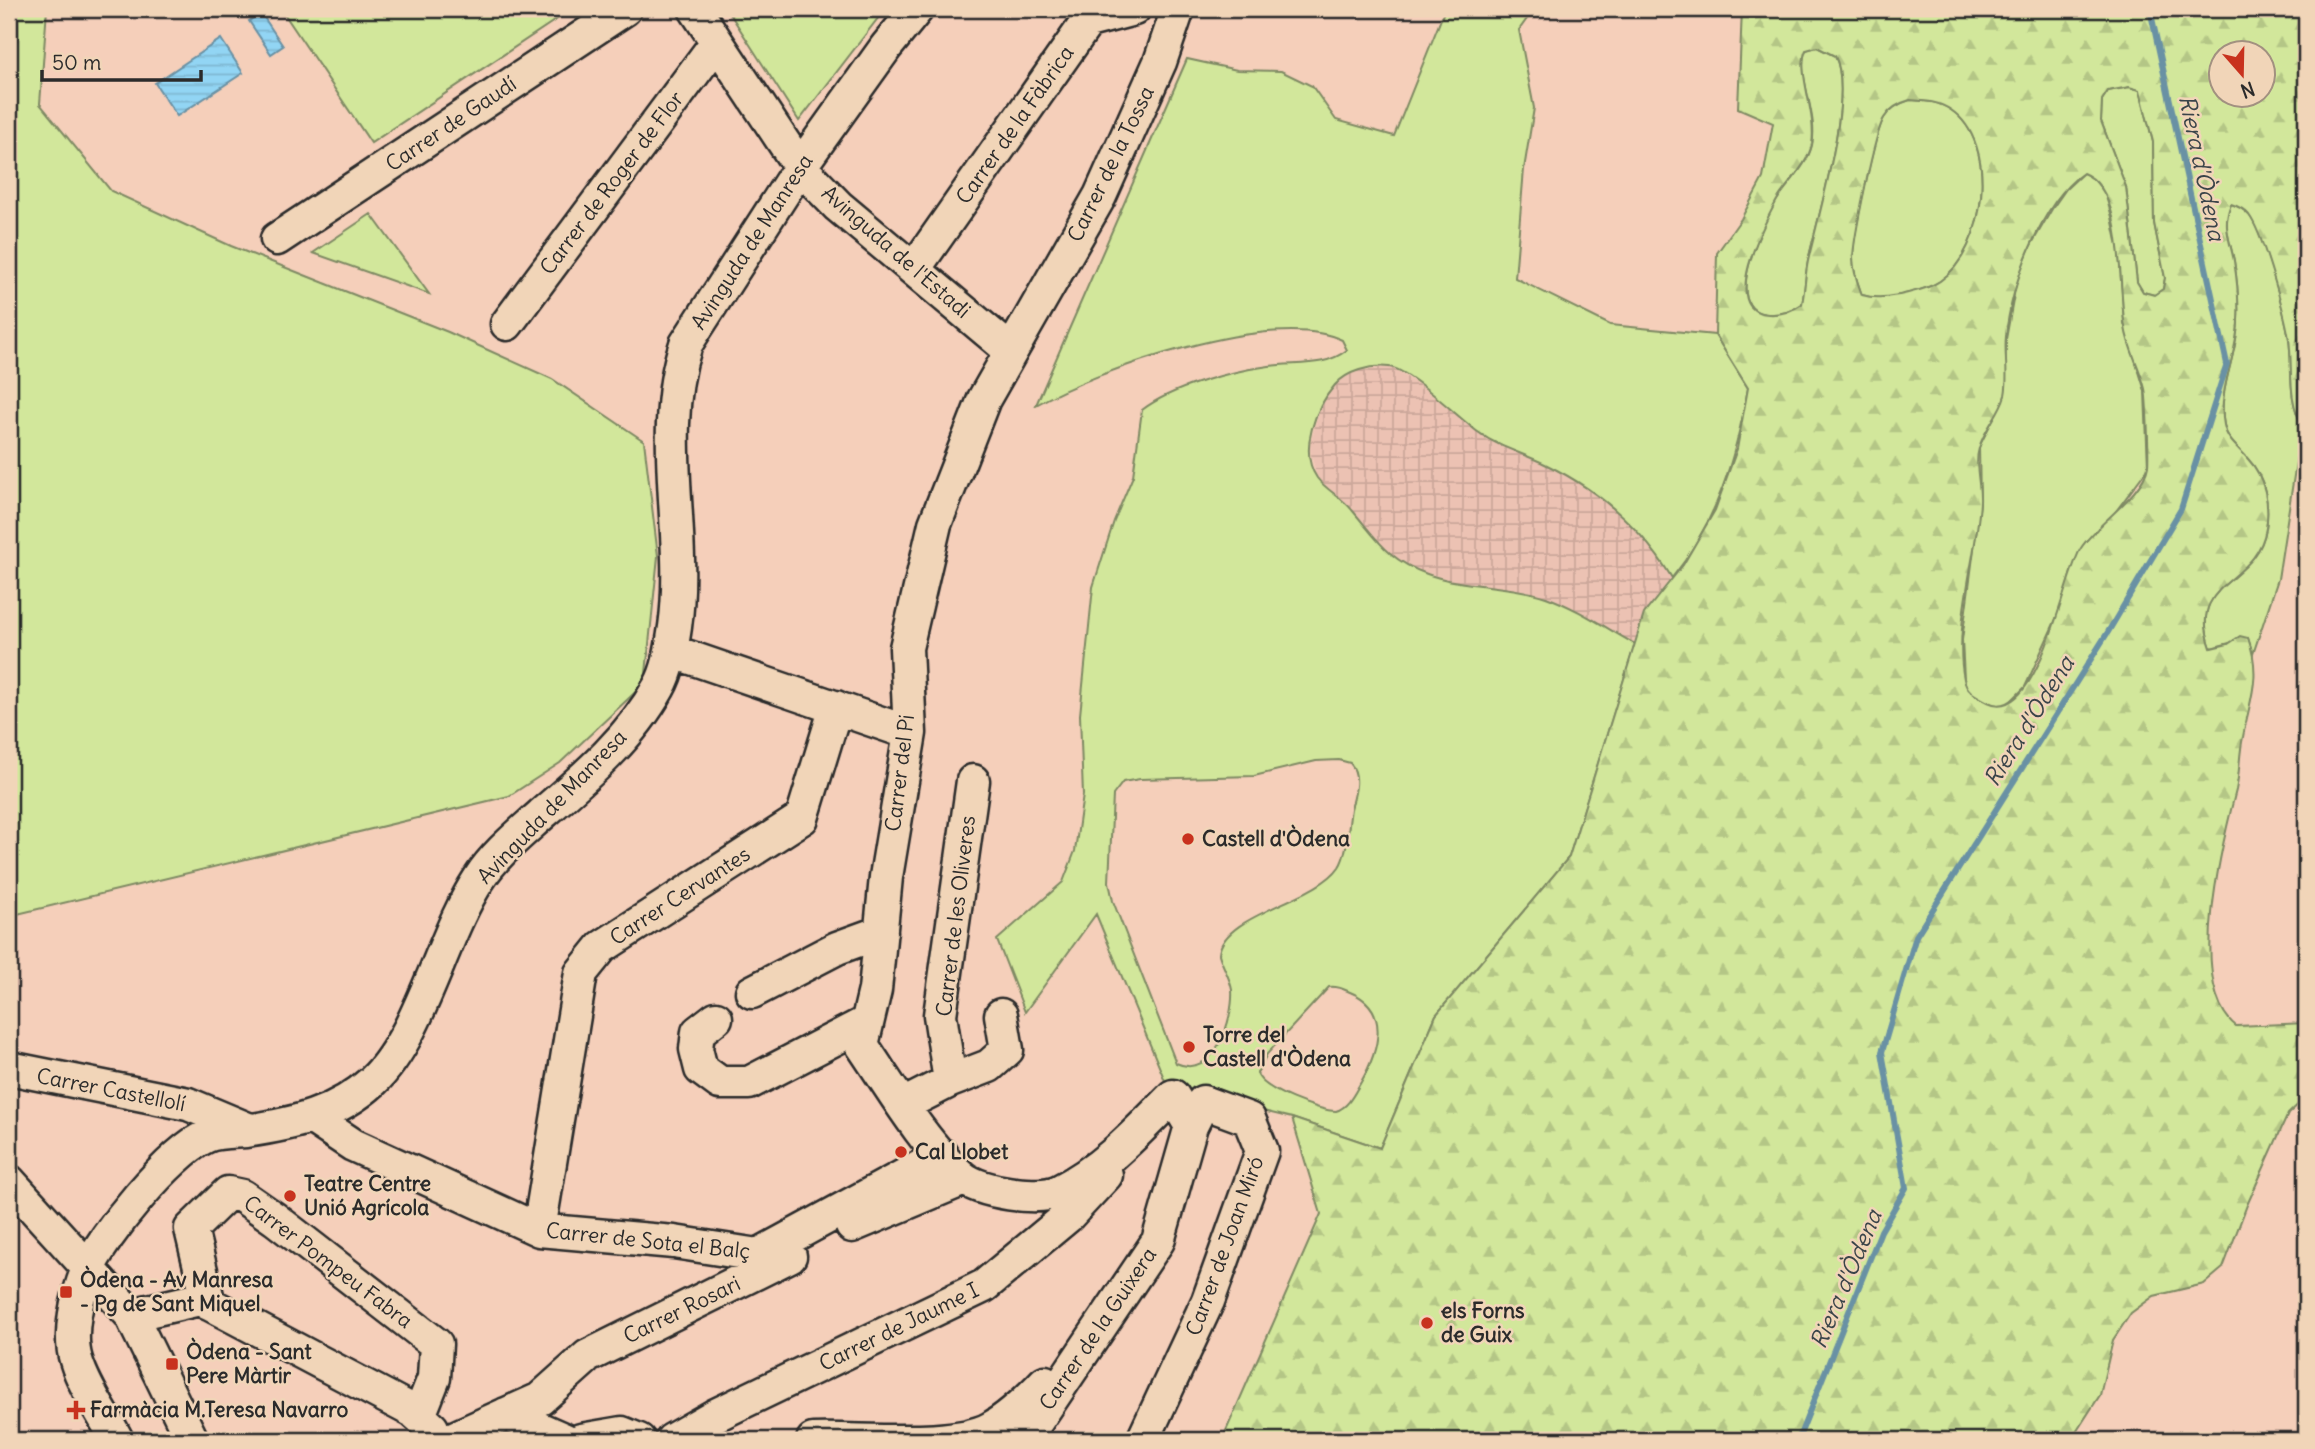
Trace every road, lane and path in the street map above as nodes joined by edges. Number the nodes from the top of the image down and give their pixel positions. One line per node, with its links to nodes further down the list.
1 (625, 9): 8 (street, Carrer de Gaudí)
2 (695, 9): 6 (street, Avinguda de l'Estadi)
3 (918, 9): 7 (street, Avinguda de Manresa)
4 (1134, 9): 9 (street, Carrer de la Fàbrica)
5 (1178, 9): 11 (street, Carrer de la Tossa)
6 (717, 42): 7 (street, Avinguda de l'Estadi); 10 (street, Carrer de Roger de Flor)
7 (800, 167): 9 (street, Avinguda de l'Estadi); 12 (street, Avinguda de Manresa)
8 (277, 239)
9 (914, 269): 11 (street, Avinguda de l'Estadi)
10 (507, 324)
11 (1011, 351): 14 (street, Carrer del Pi)
12 (671, 651): 13 (street); 25 (street, Avinguda de Manresa)
13 (836, 707): 14 (street); 31 (street, Carrer Cervantes)
14 (910, 733): 16 (street, Carrer del Pi)
15 (973, 781): 22 (street, Carrer de les Oliveres)
16 (881, 932): 17 (street); 20 (street, Carrer del Pi)
17 (752, 992)
18 (1001, 1015): 22 (street)
19 (716, 1018): 20 (street)
20 (866, 1022): 23 (street, Carrer del Pi)
21 (9, 1068): 27 (street, Carrer Castellolí)
22 (950, 1082): 23 (street)
23 (903, 1105): 28 (street, Carrer del Pi)
24 (1164, 1106): 26 (street); 29 (street); 45 (street, Carrer de Jaume I)
25 (314, 1119): 27 (street, Avinguda de Manresa); 31 (street, Carrer de Sota el Balç)
26 (1191, 1126): 35 (street, Carrer de la Guixera); 48 (street, Carrer de Joan Miró)
27 (251, 1130): 32 (street, Avinguda de Manresa)
28 (942, 1155): 29 (street, Carrer del Pi); 31 (street, Carrer de Sota el Balç)
29 (964, 1179): 36 (street, Carrer Rosari)
30 (9, 1181): 32 (street)
31 (539, 1230)
32 (88, 1271): 34 (street); 38 (street, Avinguda de Manresa)
33 (209, 1304): 34 (street); 37 (street); 37 (street, Carrer Pompeu Fabra)
34 (131, 1315): 39 (street)
35 (1086, 1347): 46 (street); 47 (street, Carrer de la Guixera)
36 (506, 1414): 41 (street, Carrer Rosari); 42 (street)
37 (419, 1416): 40 (street)
38 (117, 1440)
39 (192, 1440)
40 (441, 1440)
41 (449, 1440)
42 (565, 1440)
43 (581, 1440): 44 (street)
44 (639, 1440)
45 (673, 1440)
46 (813, 1440)
47 (1024, 1440)
48 (1143, 1440)

